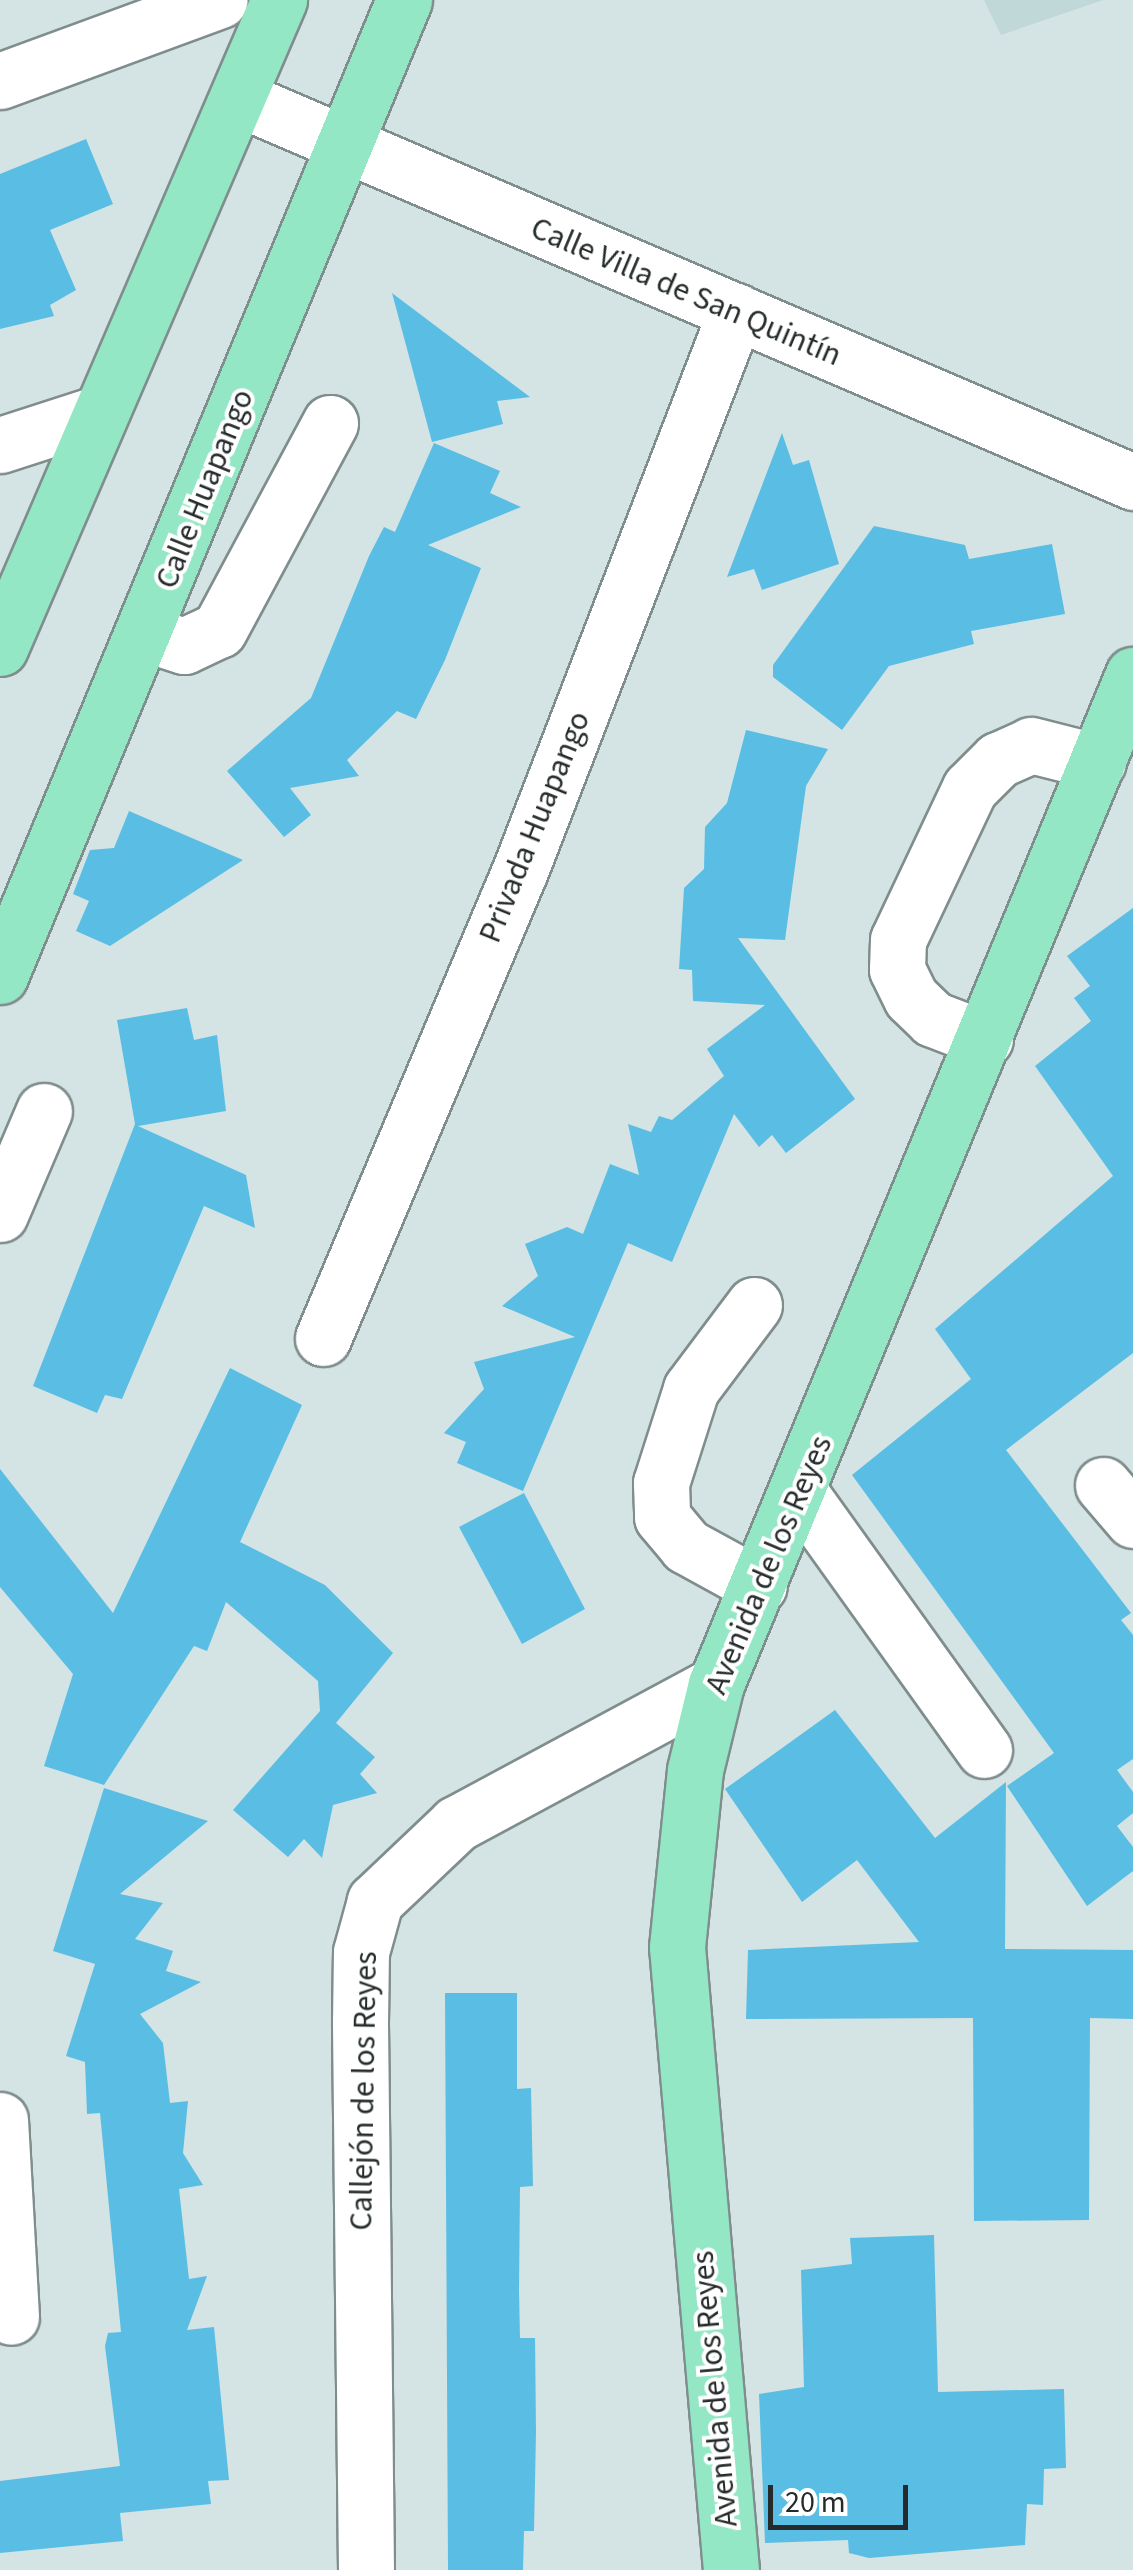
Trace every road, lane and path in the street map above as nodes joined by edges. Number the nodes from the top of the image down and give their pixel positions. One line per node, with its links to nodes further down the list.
1 (220, 0): 4 (street)
2 (279, 0): 5 (main road)
3 (404, 0): 6 (main road, Calle Huapango)
4 (0, 81)
5 (240, 99): 6 (street, Calle Villa de San Quintín); 8 (main road)
6 (342, 149): 7 (street, Calle Villa de San Quintín); 12 (main road, Calle Huapango)
7 (736, 311): 11 (street, Calle Villa de San Quintín); 22 (street, Privada Huapango)
8 (99, 413): 10 (street); 13 (main road)
9 (330, 422): 12 (street)
10 (0, 445)
11 (1133, 482)
12 (147, 634): 16 (main road, Calle Huapango)
13 (0, 648)
14 (1133, 676): 15 (main road, Avenida de los Reyes)
15 (1098, 762): 18 (main road, Avenida de los Reyes); 18 (street)
16 (13, 909): 17 (main road, Calle Huapango)
17 (0, 976)
18 (985, 1038): 23 (main road, Avenida de los Reyes)
19 (44, 1112): 20 (street)
20 (0, 1214)
21 (754, 1304): 24 (street)
22 (323, 1338)
23 (800, 1493): 24 (main road, Avenida de los Reyes); 26 (street)
24 (758, 1586): 25 (main road, Avenida de los Reyes)
25 (716, 1684): 29 (street, Callejón de los Reyes); 30 (main road, Avenida de los Reyes)
26 (984, 1750)
27 (0, 2120): 28 (street)
28 (11, 2316)
29 (366, 2570)
30 (730, 2570)

